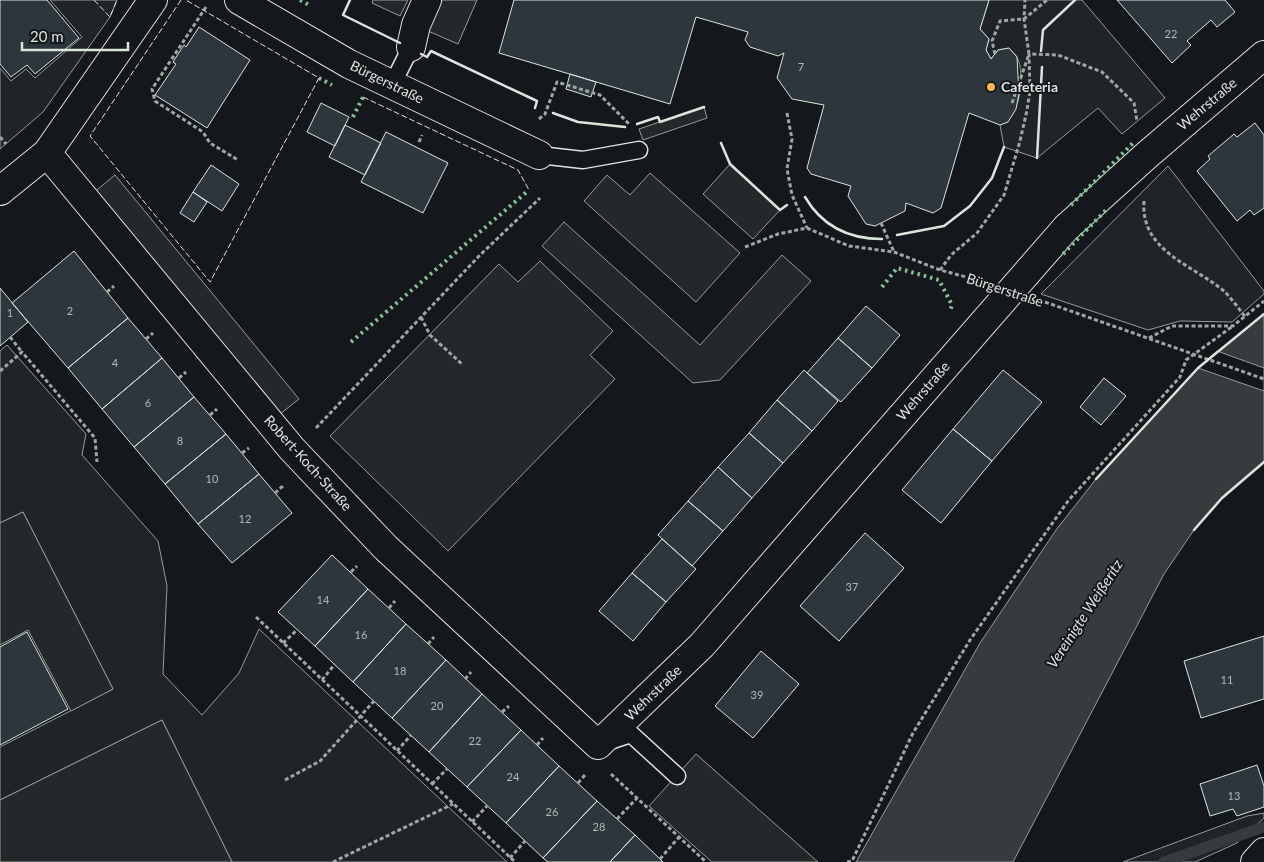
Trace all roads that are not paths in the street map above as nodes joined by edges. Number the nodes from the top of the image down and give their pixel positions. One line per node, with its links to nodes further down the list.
1 (153, 0): 8 (street)
2 (239, 0): 6 (street, Bürgerstraße)
3 (427, 0): 4 (street)
4 (411, 47): 6 (lane)
5 (1264, 55): 11 (street, Wehrstraße)
6 (392, 85): 9 (street, Bürgerstraße)
7 (639, 150): 9 (lane)
8 (47, 153): 10 (street); 11 (street, Robert-Koch-Straße)
9 (539, 156)
10 (0, 191)
11 (601, 756): 12 (lane)
12 (676, 776)
13 (1264, 852): 14 (street)
14 (1255, 862)

